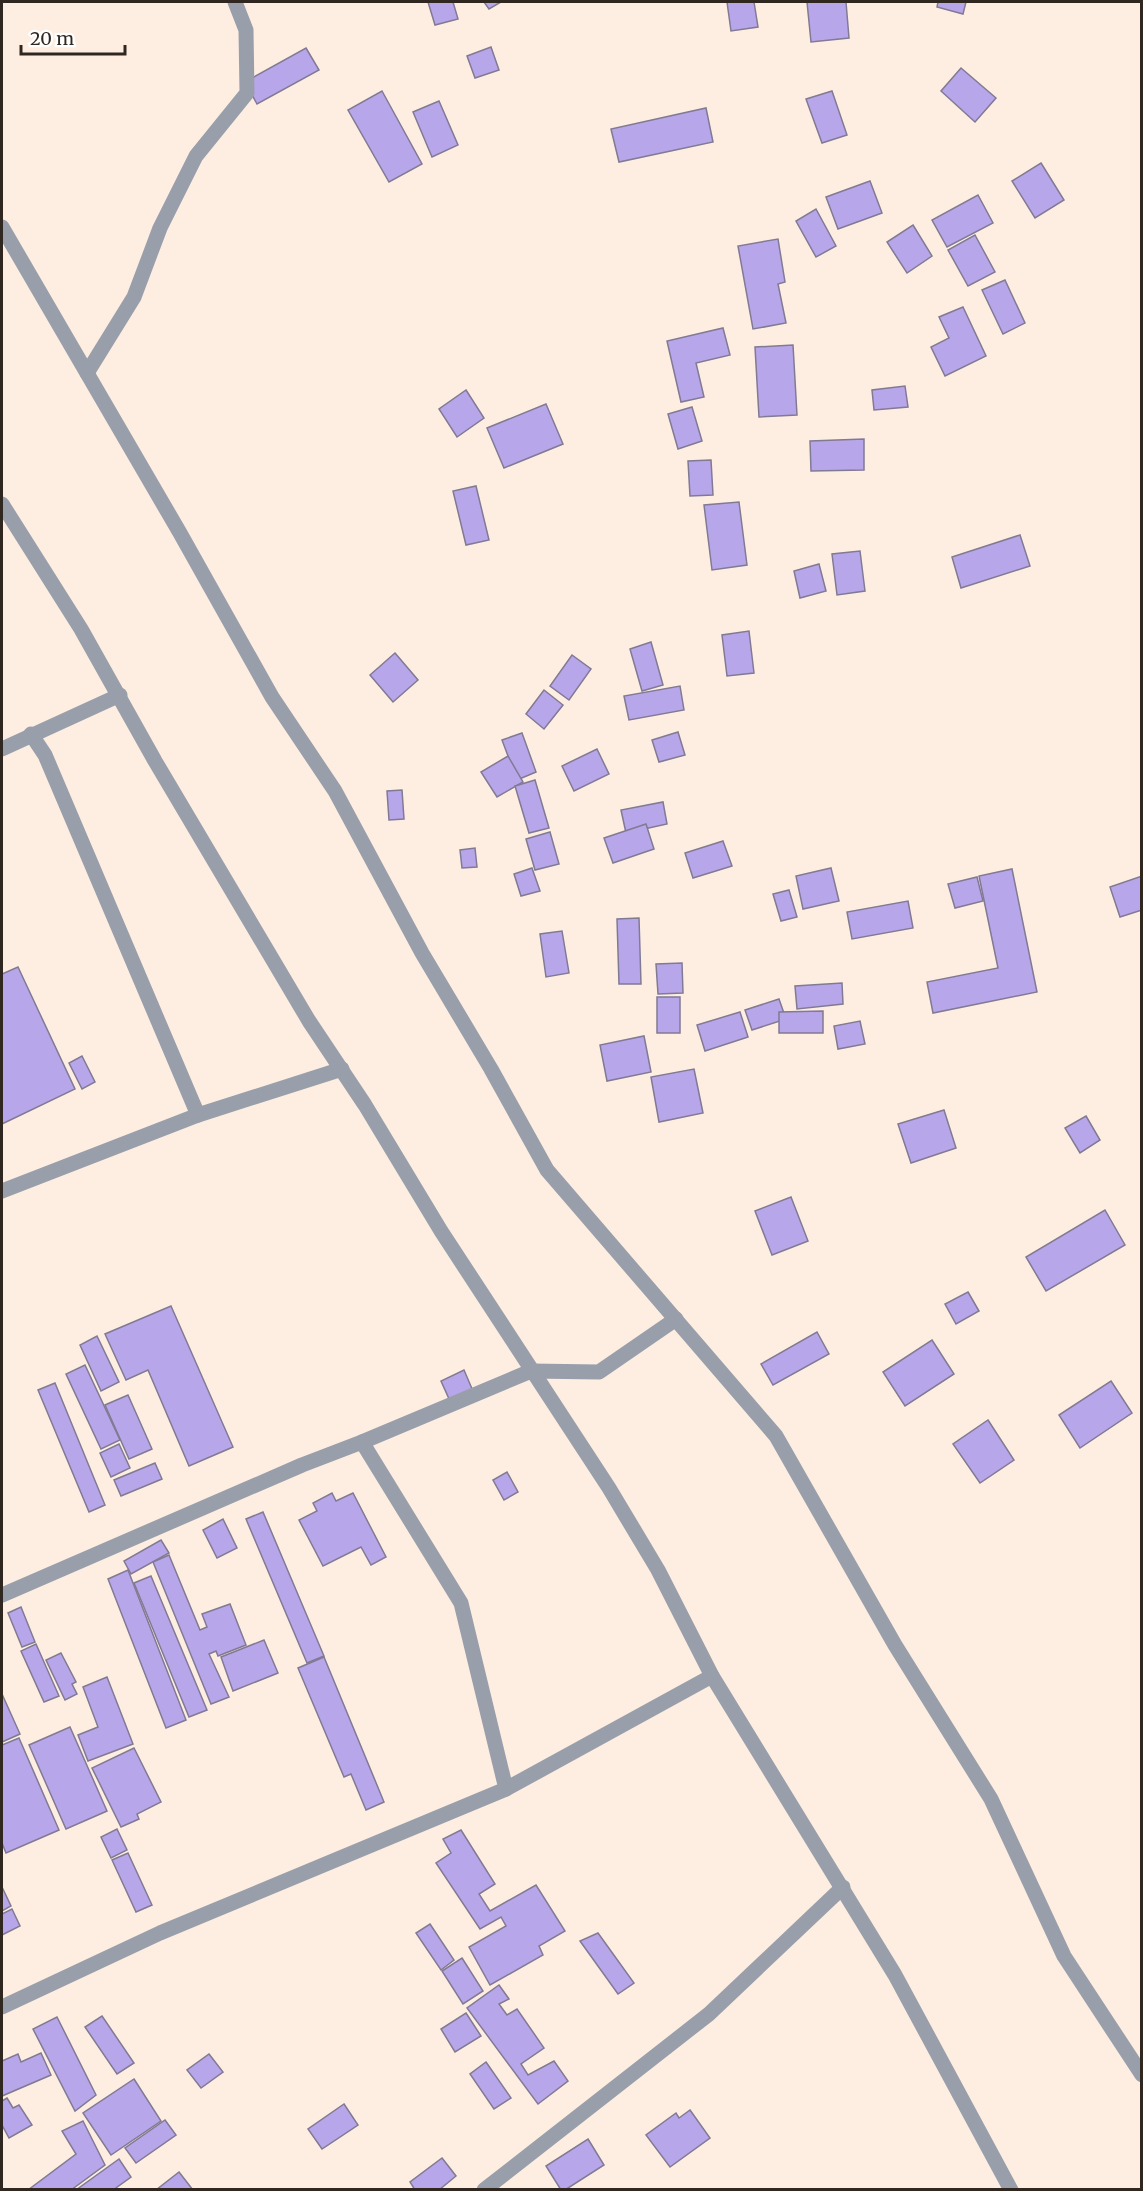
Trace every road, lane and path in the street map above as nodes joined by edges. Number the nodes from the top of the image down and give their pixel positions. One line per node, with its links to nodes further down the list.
1 (235, 2): 3 (street)
2 (2, 227): 3 (street)
3 (87, 373): 11 (street)
4 (2, 504): 5 (street)
5 (120, 695): 6 (street); 8 (street)
6 (31, 735): 7 (street); 9 (street)
7 (2, 749)
8 (342, 1069): 9 (street); 12 (street)
9 (198, 1115): 10 (street)
10 (2, 1191)
11 (676, 1319): 12 (street); 19 (street)
12 (531, 1371): 13 (street); 15 (street)
13 (362, 1442): 14 (street); 16 (street)
14 (2, 1595)
15 (712, 1676): 16 (street); 17 (street)
16 (506, 1789): 18 (street)
17 (843, 1887): 20 (street); 21 (street)
18 (2, 2007)
19 (1142, 2075)
20 (484, 2190)
21 (1011, 2190)

